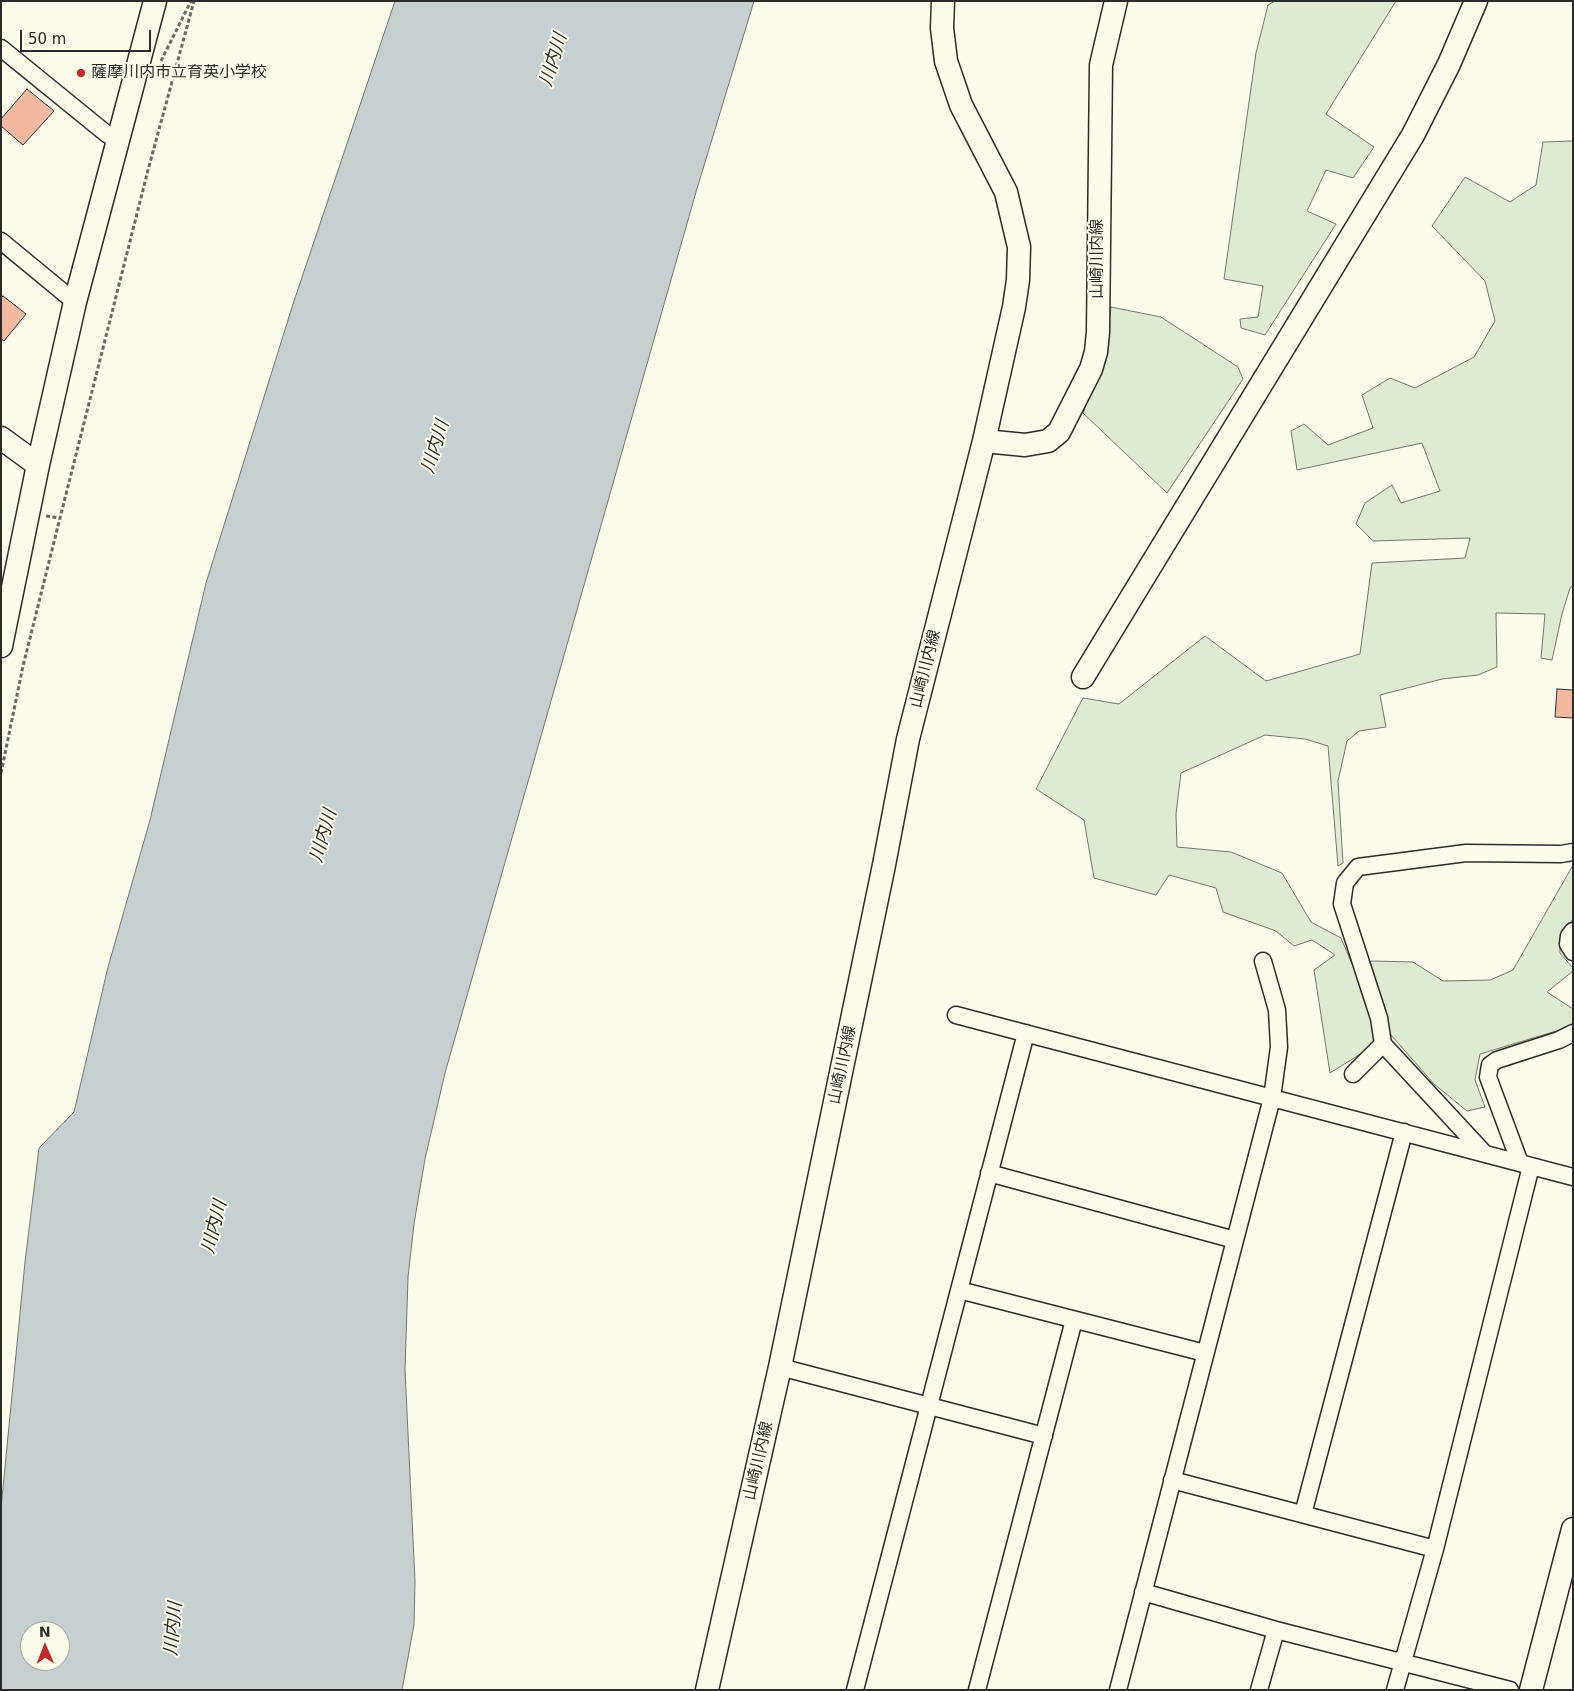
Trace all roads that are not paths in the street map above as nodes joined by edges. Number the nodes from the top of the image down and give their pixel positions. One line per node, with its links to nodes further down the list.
1 (155, 1): 6 (main road)
2 (943, 1): 10 (main road, 山崎川内線)
3 (1116, 1): 10 (main road, 山崎川内線)
4 (1476, 1): 13 (main road)
5 (1, 48): 6 (street)
6 (121, 134): 8 (main road)
7 (1, 241): 8 (street)
8 (75, 302): 11 (main road)
9 (1, 438): 11 (main road)
10 (984, 441): 33 (main road, 山崎川内線)
11 (38, 465): 12 (main road)
12 (2, 642)
13 (1083, 677)
14 (1573, 852): 21 (street)
15 (1573, 931): 16 (street)
16 (1573, 952)
17 (1263, 961): 23 (street)
18 (956, 1015): 19 (street)
19 (1026, 1033): 23 (street); 27 (street)
20 (1573, 1033): 26 (street)
21 (1383, 1044): 22 (street); 25 (street)
22 (1353, 1074)
23 (1272, 1098): 24 (street); 29 (street)
24 (1404, 1132): 25 (street); 37 (street)
25 (1486, 1154): 26 (street)
26 (1525, 1164): 28 (street); 39 (street)
27 (989, 1173): 29 (street); 30 (street)
28 (1573, 1177)
29 (1235, 1240): 32 (street)
30 (959, 1290): 31 (street); 34 (street)
31 (1074, 1320): 32 (street); 35 (street)
32 (1206, 1353): 36 (street)
33 (780, 1367): 34 (street); 43 (main road, 山崎川内線)
34 (928, 1406): 35 (street); 44 (street)
35 (1044, 1436): 45 (street)
36 (1172, 1480): 37 (street); 40 (street)
37 (1304, 1514): 39 (street)
38 (1573, 1529): 50 (main road)
39 (1435, 1549): 42 (street)
40 (1143, 1592): 41 (street); 46 (street)
41 (1276, 1630): 42 (street); 47 (street)
42 (1402, 1661): 48 (street); 49 (street)
43 (706, 1690)
44 (855, 1690)
45 (977, 1690)
46 (1118, 1690)
47 (1260, 1690)
48 (1395, 1690)
49 (1510, 1690)
50 (1531, 1690)

